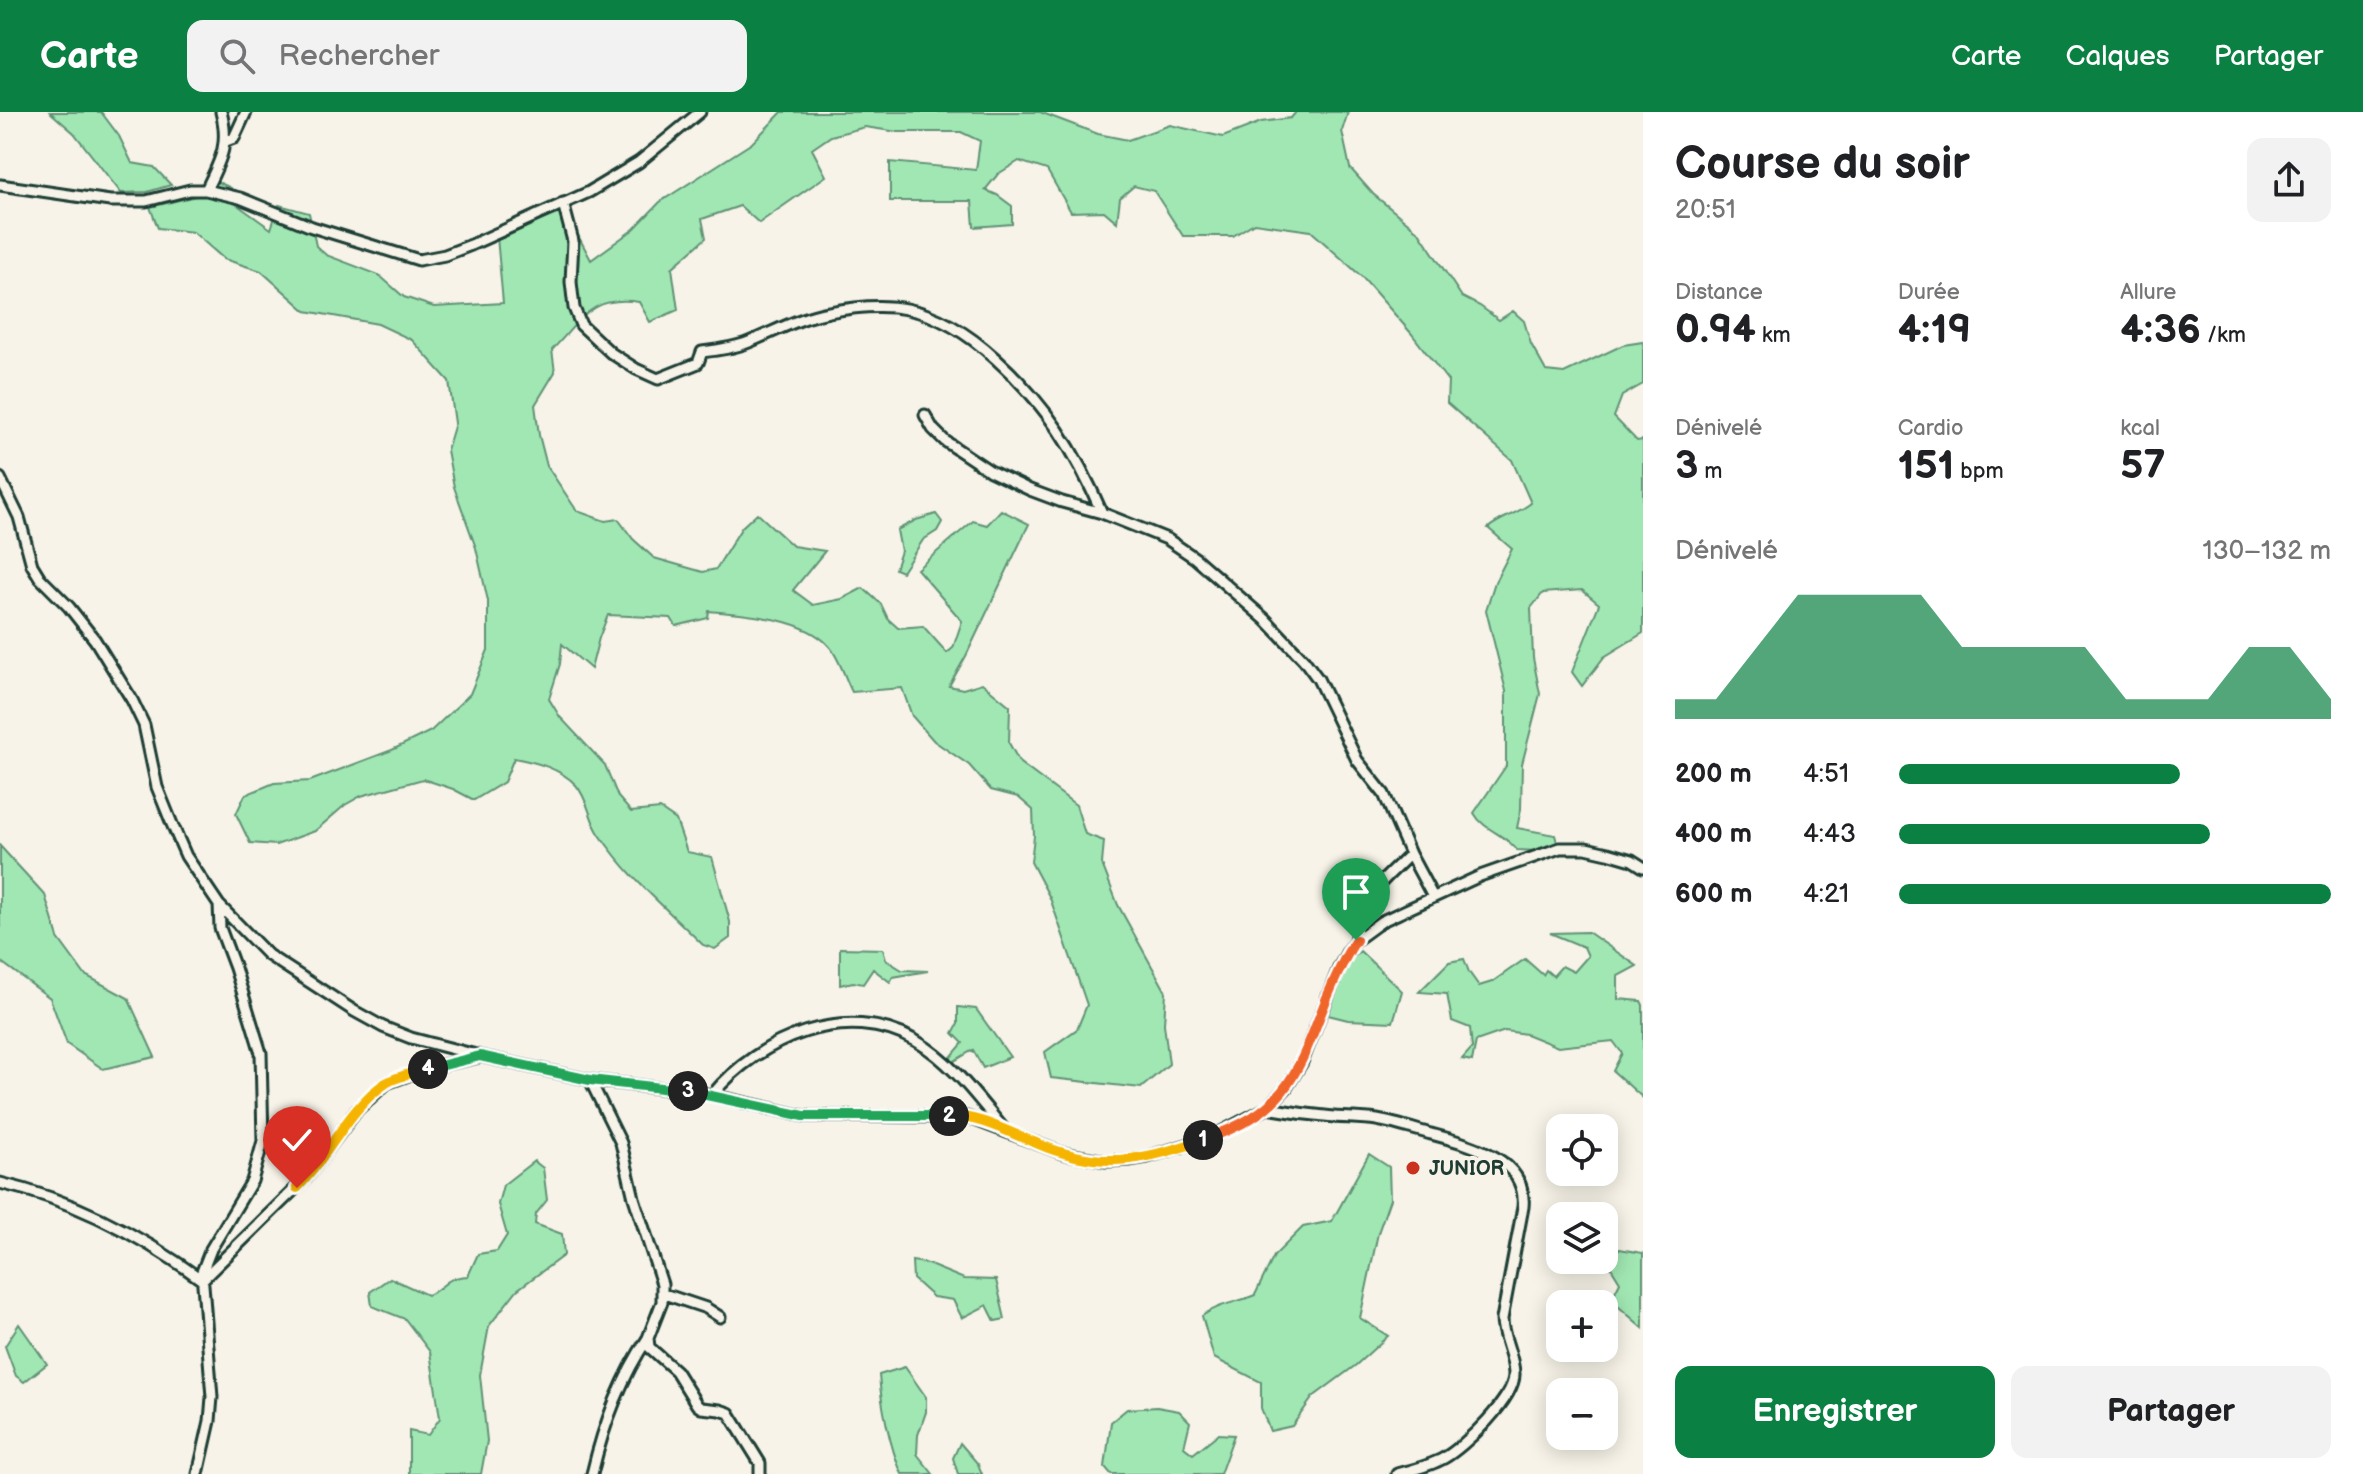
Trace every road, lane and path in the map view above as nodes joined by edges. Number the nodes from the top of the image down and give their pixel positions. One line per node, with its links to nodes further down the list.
1 (221, 112): 4 (street)
2 (246, 112): 4 (street)
3 (700, 112): 7 (street)
4 (226, 141): 6 (street)
5 (0, 185): 6 (street)
6 (206, 190): 7 (street)
7 (563, 203): 10 (street)
8 (925, 415): 10 (street)
9 (0, 478): 14 (street)
10 (1102, 513): 11 (street)
11 (1410, 854): 13 (street); 15 (street)
12 (1643, 867): 13 (street)
13 (1433, 897): 15 (street)
14 (219, 905): 16 (street); 22 (street)
15 (1356, 940): 19 (street)
16 (480, 1056): 17 (street); 22 (street)
17 (590, 1080): 18 (street); 23 (street)
18 (712, 1095): 20 (street); 20 (street)
19 (1267, 1108): 20 (street); 29 (street)
20 (1005, 1130)
21 (0, 1183): 22 (street)
22 (202, 1280): 26 (street)
23 (664, 1294): 24 (street); 25 (street)
24 (720, 1317)
25 (648, 1338): 27 (street); 28 (street)
26 (198, 1474)
27 (592, 1474)
28 (760, 1474)
29 (1397, 1474)

